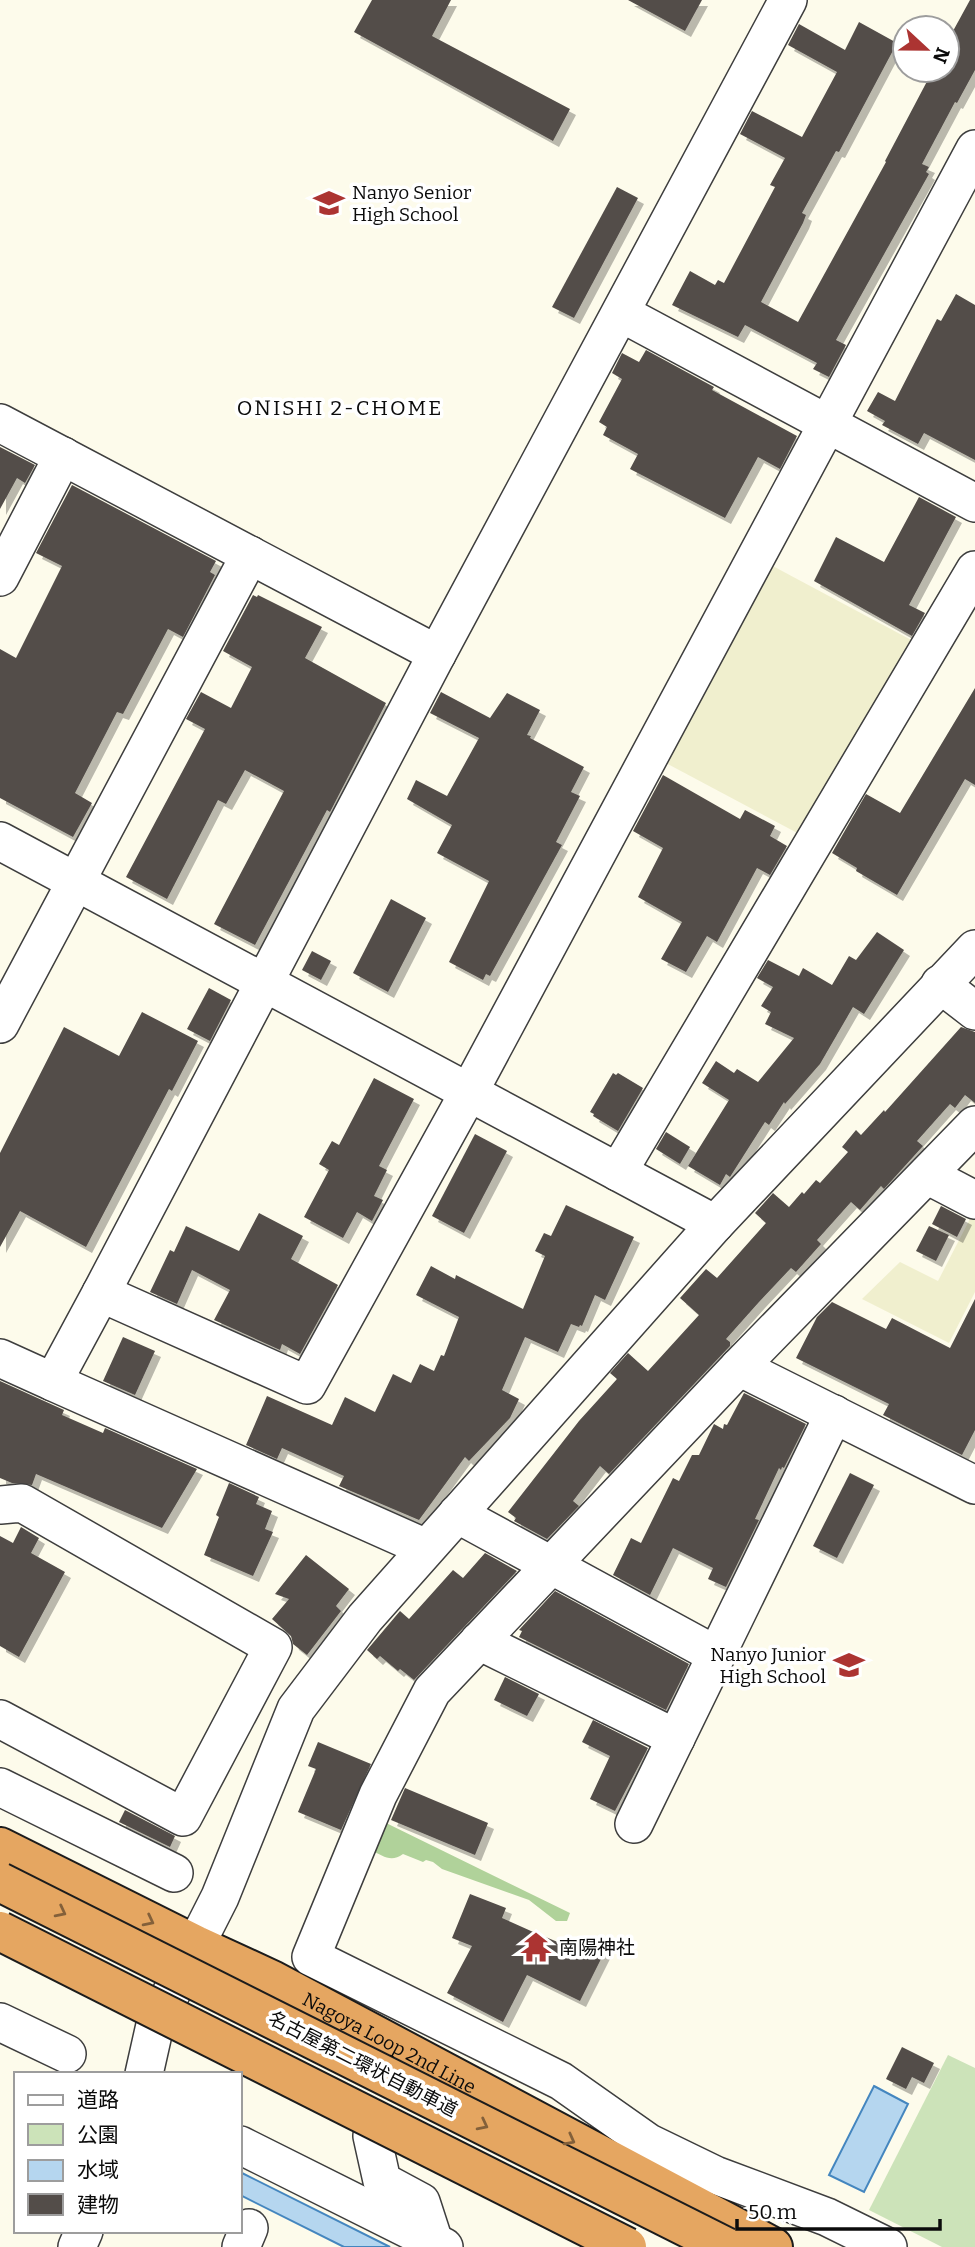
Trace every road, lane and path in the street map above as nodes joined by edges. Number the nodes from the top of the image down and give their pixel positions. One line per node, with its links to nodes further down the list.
1 (788, 0): 3 (street)
2 (975, 149): 4 (street)
3 (621, 313): 4 (street); 11 (street)
4 (828, 422): 7 (street); 19 (street)
5 (0, 423): 6 (street)
6 (63, 456): 8 (street); 10 (street)
7 (975, 503)
8 (250, 555): 11 (street); 13 (street)
9 (975, 570): 21 (street)
10 (0, 577)
11 (438, 654): 15 (street)
12 (0, 841): 13 (street)
13 (76, 882): 15 (street); 18 (street)
14 (975, 949): 16 (street)
15 (265, 983): 19 (street); 25 (street)
16 (940, 984): 17 (street); 24 (street)
17 (975, 1011)
18 (0, 1024)
19 (469, 1092): 21 (street); 25 (street)
20 (975, 1125): 22 (street)
21 (618, 1172): 24 (street)
22 (927, 1175): 23 (street); 27 (street)
23 (975, 1200)
24 (715, 1224): 32 (street)
25 (101, 1293): 28 (street)
26 (0, 1357): 28 (street)
27 (739, 1367): 29 (street); 34 (street)
28 (53, 1382): 33 (street)
29 (834, 1414): 30 (street); 36 (street)
30 (975, 1485)
31 (0, 1505): 37 (street)
32 (457, 1514): 33 (street); 34 (street)
33 (426, 1548): 45 (street)
34 (551, 1564): 35 (street); 36 (street)
35 (479, 1641): 38 (street); 52 (street)
36 (716, 1655): 38 (street)
37 (0, 1719)
38 (676, 1738): 40 (street)
39 (0, 1787): 42 (street)
40 (634, 1824)
41 (0, 1847): 45 (highway, Nagoya Loop 2nd Line, one-way to 45)
42 (174, 1873)
43 (0, 1882): 56 (highway, 名古屋第二環状自動車道, one-way to 56, bridge)
44 (0, 1931): 59 (highway, bridge)
45 (196, 1945): 48 (street); 54 (highway, Nagoya Loop 2nd Line, one-way to 54)
46 (0, 1952): 48 (highway)
47 (0, 2022): 49 (street)
48 (155, 2025): 50 (street); 51 (highway)
49 (67, 2054)
50 (144, 2072)
51 (372, 2136): 57 (street); 58 (highway)
52 (649, 2143): 54 (street); 55 (street)
53 (242, 2146): 57 (street)
54 (604, 2158): 56 (highway, Nagoya Loop 2nd Line)
55 (715, 2175): 56 (street); 62 (street)
56 (720, 2232): 60 (highway); 61 (highway, Nagoya Loop 2nd Line)
57 (439, 2244)
58 (587, 2247)
59 (627, 2247)
60 (746, 2247)
61 (772, 2247)
62 (888, 2247)

